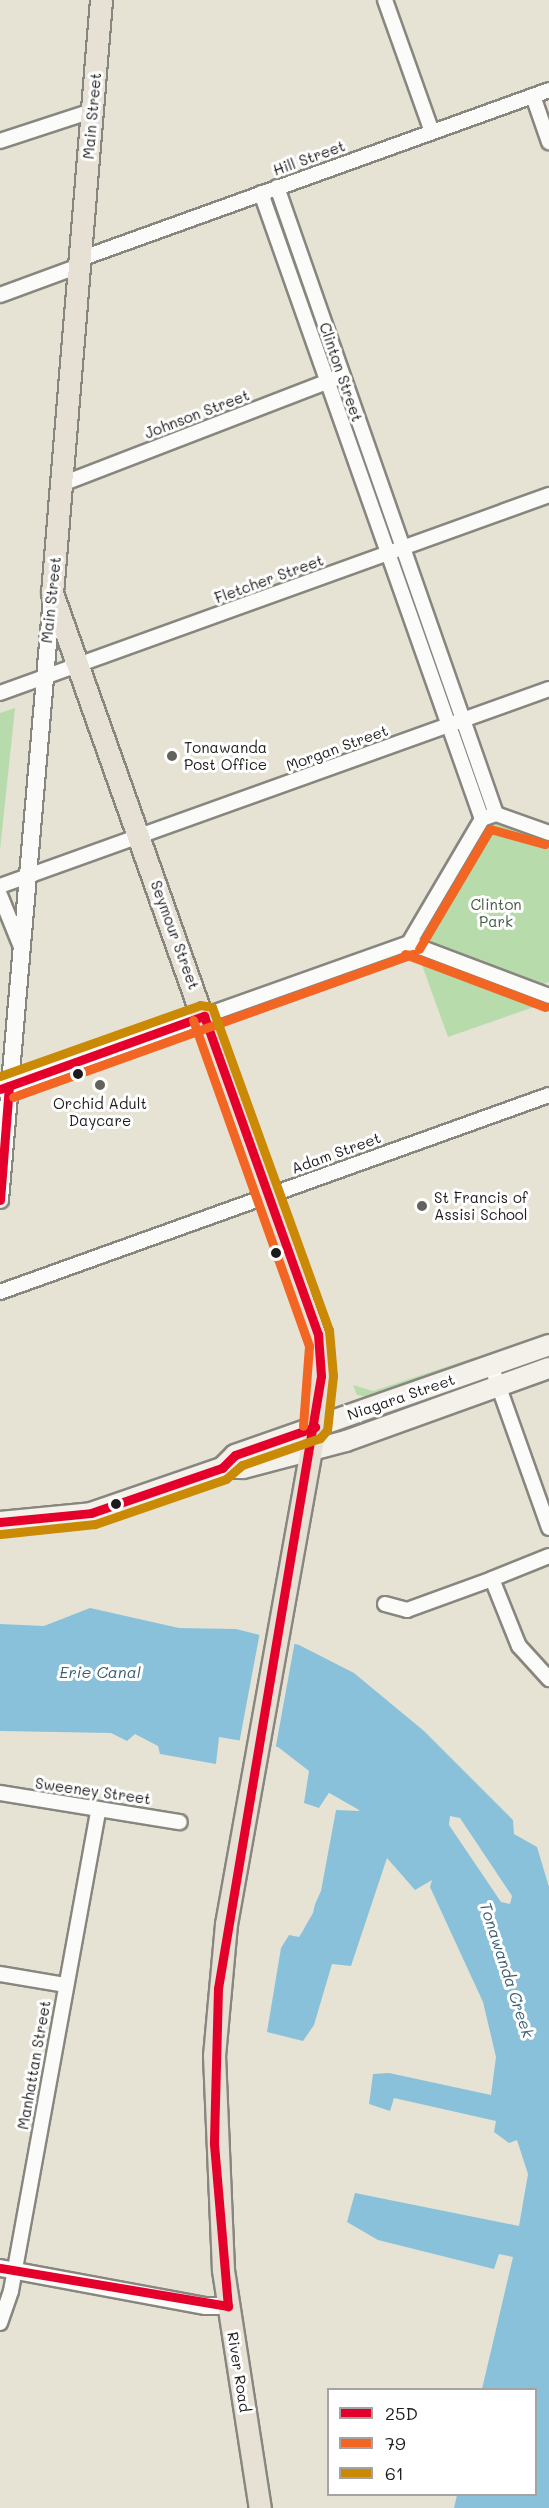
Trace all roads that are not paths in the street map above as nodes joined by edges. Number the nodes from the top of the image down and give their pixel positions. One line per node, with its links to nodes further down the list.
1 (101, 0): 5 (main road, Main Street)
2 (385, 0): 6 (street)
3 (549, 90): 4 (street, Hill Street)
4 (532, 96): 6 (street, Hill Street); 8 (street)
5 (92, 111): 7 (street); 11 (main road, Main Street)
6 (432, 132): 9 (street, Hill Street)
7 (0, 141)
8 (549, 142)
9 (277, 187): 10 (street, Hill Street); 12 (street, Clinton Street)
10 (261, 193): 11 (street, Hill Street); 13 (street, Clinton Street)
11 (80, 263): 14 (street, Hill Street); 19 (main road, Main Street)
12 (309, 278): 13 (street); 15 (street, Clinton Street)
13 (293, 284): 16 (street, Clinton Street)
14 (0, 295)
15 (343, 376): 16 (street, Johnson Street); 17 (street, Clinton Street)
16 (327, 382): 18 (street, Clinton Street); 19 (street, Johnson Street)
17 (374, 465): 18 (street); 21 (street, Clinton Street)
18 (359, 471): 22 (street, Clinton Street)
19 (62, 484): 23 (main road, Main Street)
20 (549, 495): 21 (street, Fletcher Street)
21 (403, 548): 22 (street, Fletcher Street); 24 (street, Clinton Street)
22 (387, 554): 25 (street, Clinton Street); 26 (street, Fletcher Street)
23 (52, 593): 26 (main road, Seymour Street); 27 (street, Main Street)
24 (434, 635): 25 (street); 30 (street, Clinton Street)
25 (417, 640): 31 (street, Clinton Street)
26 (78, 665): 27 (street, Fletcher Street); 35 (main road, Seymour Street)
27 (43, 678): 29 (street, Fletcher Street); 36 (street, Main Street)
28 (549, 689): 30 (street, Morgan Street)
29 (0, 693)
30 (464, 720): 31 (street, Morgan Street); 32 (street, Clinton Street)
31 (447, 726): 33 (street, Clinton Street); 35 (street, Morgan Street)
32 (496, 814): 33 (street); 34 (street)
33 (482, 819): 39 (street)
34 (549, 833)
35 (139, 836): 36 (street, Morgan Street); 42 (main road, Seymour Street)
36 (26, 876): 37 (street, Morgan Street); 40 (street, Main Street)
37 (0, 886)
38 (0, 895): 40 (street)
39 (409, 943): 41 (street); 42 (street)
40 (21, 947): 43 (street, Main Street)
41 (548, 999)
42 (204, 1016): 43 (street); 45 (main road, Seymour Street)
43 (5, 1088): 46 (street, Main Street)
44 (549, 1095): 45 (street, Adam Street)
45 (267, 1195): 47 (street, Adam Street); 52 (main road, Seymour Street)
46 (0, 1200)
47 (0, 1292)
48 (549, 1345): 49 (main road, Niagara Street)
49 (491, 1365): 51 (street); 52 (main road, Niagara Street)
50 (549, 1368): 51 (main road, Niagara Street)
51 (498, 1386): 53 (main road, Niagara Street); 56 (street)
52 (315, 1427): 53 (main road, Seymour Street); 54 (main road, Niagara Street)
53 (310, 1449): 54 (main road, Niagara Street); 61 (main road, Seymour Street)
54 (222, 1468): 55 (main road, Niagara Street)
55 (0, 1522)
56 (549, 1528)
57 (549, 1556): 58 (street)
58 (492, 1579): 59 (street); 60 (street)
59 (385, 1604)
60 (549, 1679)
61 (266, 1700): 68 (main road, River Road)
62 (0, 1793): 63 (street, Sweeney Street)
63 (98, 1811): 64 (street, Sweeney Street); 66 (street, Manhattan Street)
64 (180, 1822)
65 (0, 1974): 66 (street)
66 (65, 1985): 67 (street, Manhattan Street)
67 (7, 2269): 68 (street); 69 (street, Manhattan Street)
68 (228, 2306): 70 (main road, River Road)
69 (0, 2323)
70 (260, 2508)

